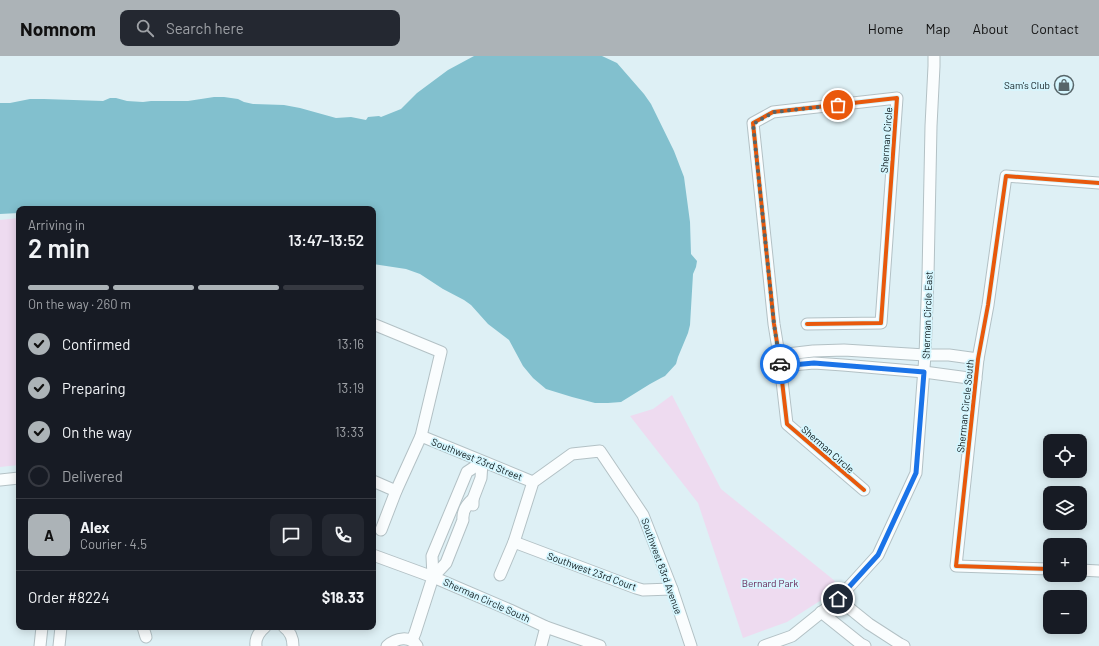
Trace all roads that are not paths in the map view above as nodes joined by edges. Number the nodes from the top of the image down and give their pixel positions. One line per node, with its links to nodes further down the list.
1 (934, 56): 8 (street, Sherman Circle East)
2 (1099, 184): 9 (street, Sherman Circle South)
3 (807, 324): 10 (street, Sherman Circle)
4 (376, 325): 14 (street)
5 (823, 351): 6 (street); 7 (street); 10 (street)
6 (863, 351): 7 (street); 11 (street)
7 (894, 353): 8 (street)
8 (926, 355): 9 (street); 12 (street, Sherman Circle East)
9 (978, 359): 13 (street, Sherman Circle South)
10 (780, 360): 11 (street); 20 (street, Sherman Circle)
11 (863, 366): 12 (street)
12 (924, 372): 13 (street); 33 (street, Sherman Circle East)
13 (976, 379): 27 (street, Sherman Circle South)
14 (421, 436): 15 (street, Southwest 23rd Street); 21 (street)
15 (482, 462): 19 (street, Southwest 23rd Street); 22 (street); 23 (street)
16 (16, 478): 17 (street)
17 (0, 480)
18 (376, 482): 21 (street)
19 (532, 482): 25 (street); 32 (street, Southwest 83rd Avenue)
20 (864, 490)
21 (396, 491): 24 (street)
22 (449, 514): 23 (street); 31 (street)
23 (463, 520): 31 (street)
24 (381, 530)
25 (514, 542): 30 (street); 32 (street, Southwest 23rd Court)
26 (376, 555): 31 (street, Sherman Circle South)
27 (1043, 569)
28 (1087, 570): 29 (street)
29 (1099, 571)
30 (500, 574)
31 (433, 577): 35 (street, Sherman Circle South); 40 (street)
32 (672, 590): 48 (street, Southwest 83rd Avenue)
33 (838, 599): 34 (street); 51 (street)
34 (821, 612): 49 (street); 50 (street)
35 (546, 627): 46 (street); 47 (street, Sherman Circle South)
36 (42, 630): 41 (street)
37 (61, 630): 42 (street)
38 (262, 630): 43 (street)
39 (288, 630): 44 (street)
40 (414, 643): 45 (street)
41 (40, 646)
42 (59, 646)
43 (256, 646)
44 (293, 646)
45 (387, 646)
46 (541, 646)
47 (600, 646)
48 (691, 646)
49 (766, 646)
50 (865, 646)
51 (904, 646)

